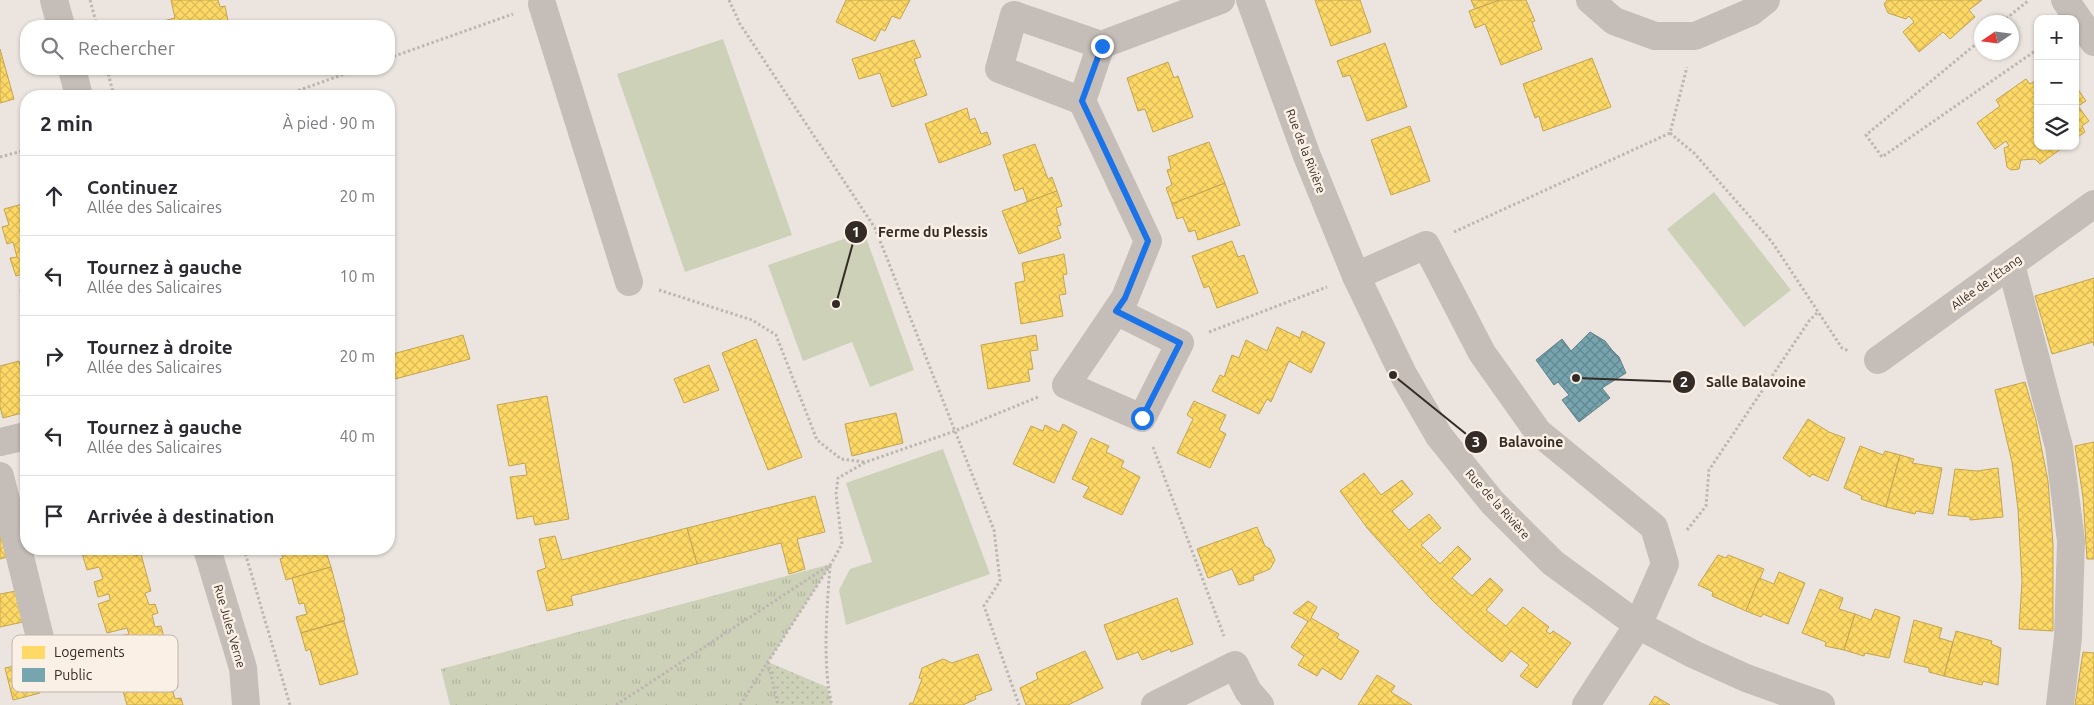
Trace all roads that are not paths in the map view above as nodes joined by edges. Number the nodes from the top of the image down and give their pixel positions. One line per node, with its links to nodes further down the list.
1 (54, 0): 8 (street)
2 (1221, 0): 10 (street)
3 (1250, 0): 16 (street, Rue de la Rivière)
4 (1590, 0): 5 (street)
5 (1766, 0)
6 (2065, 0): 9 (street)
7 (542, 4): 17 (street)
8 (59, 20)
9 (2094, 42)
10 (1102, 46): 13 (street); 13 (street)
11 (74, 75): 12 (street)
12 (77, 90)
13 (1082, 101): 18 (street)
14 (2094, 204): 15 (street, Allée de l’Étang)
15 (2011, 265): 19 (street, Allée de l’Étang); 31 (street)
16 (1356, 276): 24 (street, Rue de la Rivière); 24 (street)
17 (629, 282)
18 (1116, 311): 18 (street)
19 (1878, 360)
20 (20, 437): 21 (street)
21 (0, 442)
22 (0, 476): 25 (street)
23 (210, 555): 26 (street, Rue Jules Verne)
24 (1638, 625): 29 (street); 30 (street, Rue de la Rivière)
25 (39, 635)
26 (246, 705)
27 (1155, 705): 28 (street)
28 (1260, 705)
29 (1586, 705)
30 (1821, 705)
31 (2060, 705)

